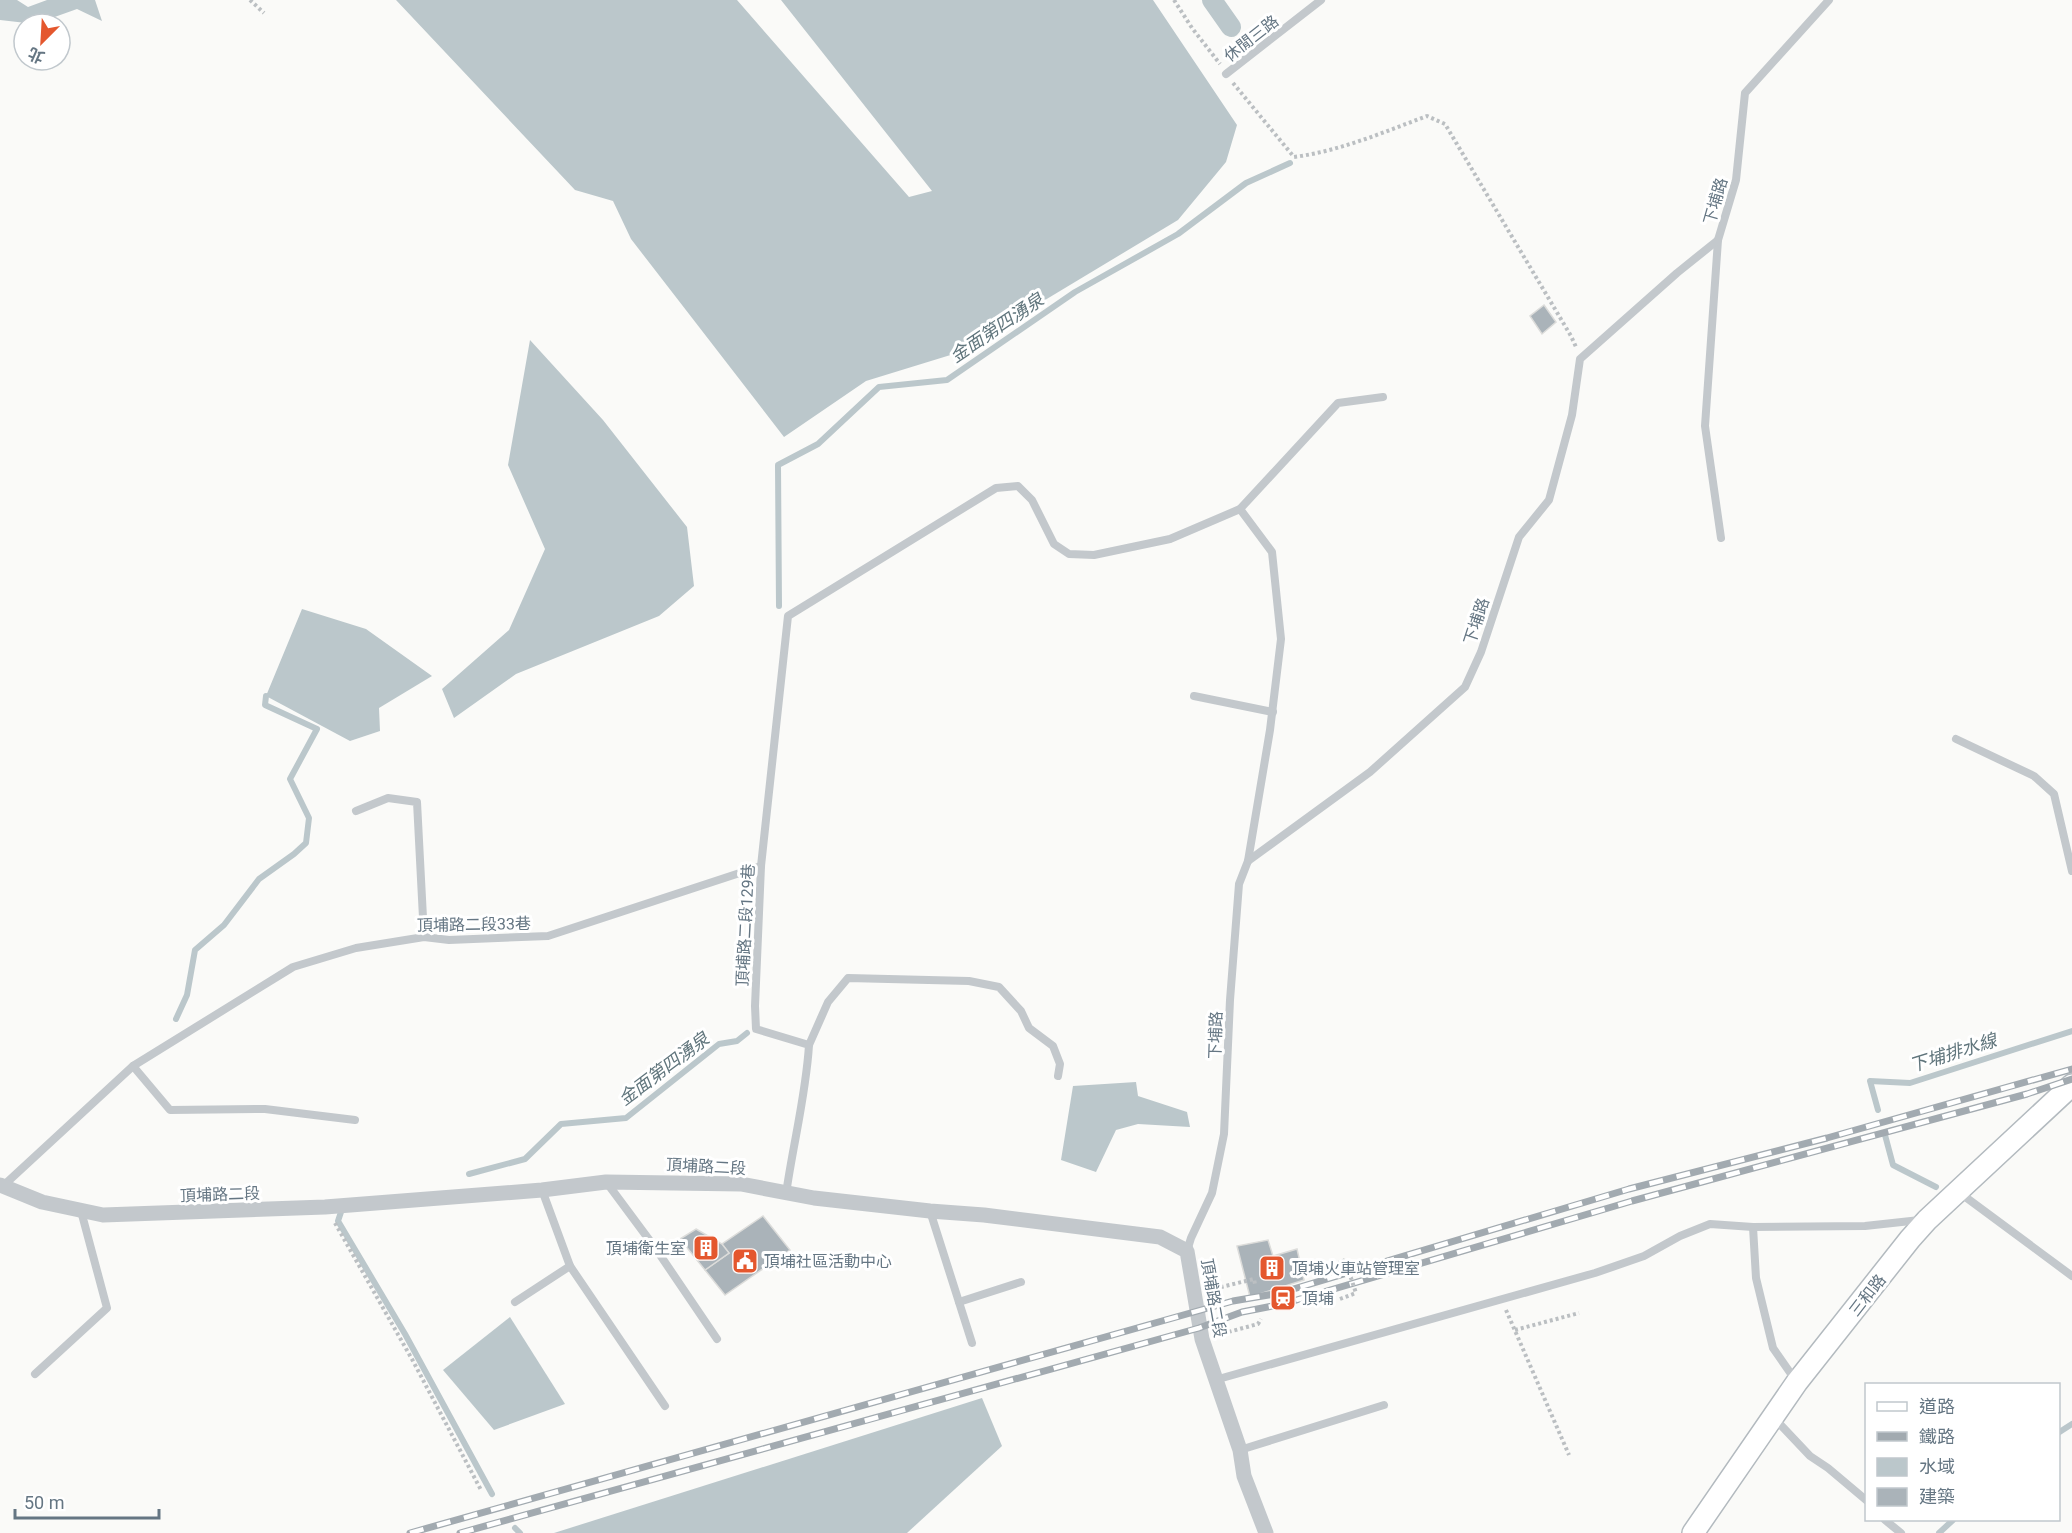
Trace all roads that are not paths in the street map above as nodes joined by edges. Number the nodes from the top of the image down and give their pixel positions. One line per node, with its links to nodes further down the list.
1 (1321, 0): 3 (lane, 休閒三路)
2 (1829, 0): 4 (lane, 下埔路)
3 (1226, 74)
4 (1718, 240): 7 (lane); 12 (lane, 下埔路)
5 (1383, 397): 6 (lane)
6 (1240, 509): 9 (lane); 13 (lane, 頂埔路二段129巷)
7 (1721, 538)
8 (1194, 696): 9 (lane)
9 (1273, 712): 12 (lane)
10 (1956, 739): 14 (lane)
11 (356, 811): 15 (lane)
12 (1248, 861): 30 (lane, 下埔路)
13 (760, 866): 15 (lane, 頂埔路二段33巷); 16 (lane, 頂埔路二段129巷)
14 (2072, 871)
15 (424, 937): 17 (lane, 頂埔路二段33巷)
16 (809, 1045): 18 (lane); 25 (lane)
17 (133, 1066): 20 (lane); 22 (lane, 頂埔路二段33巷)
18 (1058, 1076)
19 (2072, 1085): 24 (main road, 三和路)
20 (355, 1120)
21 (606, 1182): 23 (street, 頂埔路二段); 25 (street, 頂埔路二段); 36 (lane)
22 (2, 1185): 26 (street, 頂埔路二段)
23 (542, 1190): 26 (street, 頂埔路二段); 31 (lane)
24 (1958, 1191): 28 (main road, 三和路); 32 (lane)
25 (786, 1194): 27 (street, 頂埔路二段)
26 (81, 1211): 38 (lane)
27 (930, 1211): 30 (street, 頂埔路二段); 35 (lane)
28 (1926, 1220): 29 (lane); 40 (main road, 三和路)
29 (1753, 1227): 39 (lane); 40 (lane)
30 (1187, 1251): 39 (street, 頂埔路二段)
31 (570, 1266): 34 (lane); 42 (lane)
32 (2072, 1276)
33 (1021, 1282): 35 (lane)
34 (515, 1302)
35 (959, 1302): 37 (lane)
36 (717, 1339)
37 (972, 1343)
38 (35, 1374)
39 (1215, 1380): 44 (street, 頂埔路二段)
40 (1797, 1382): 43 (main road, 三和路)
41 (1384, 1405): 44 (lane)
42 (665, 1406)
43 (1774, 1417): 45 (lane); 48 (main road, 三和路)
44 (1240, 1450): 47 (street, 頂埔路二段)
45 (1865, 1499)
46 (1886, 1521): 49 (lane)
47 (1266, 1533)
48 (1693, 1533)
49 (1900, 1533)

